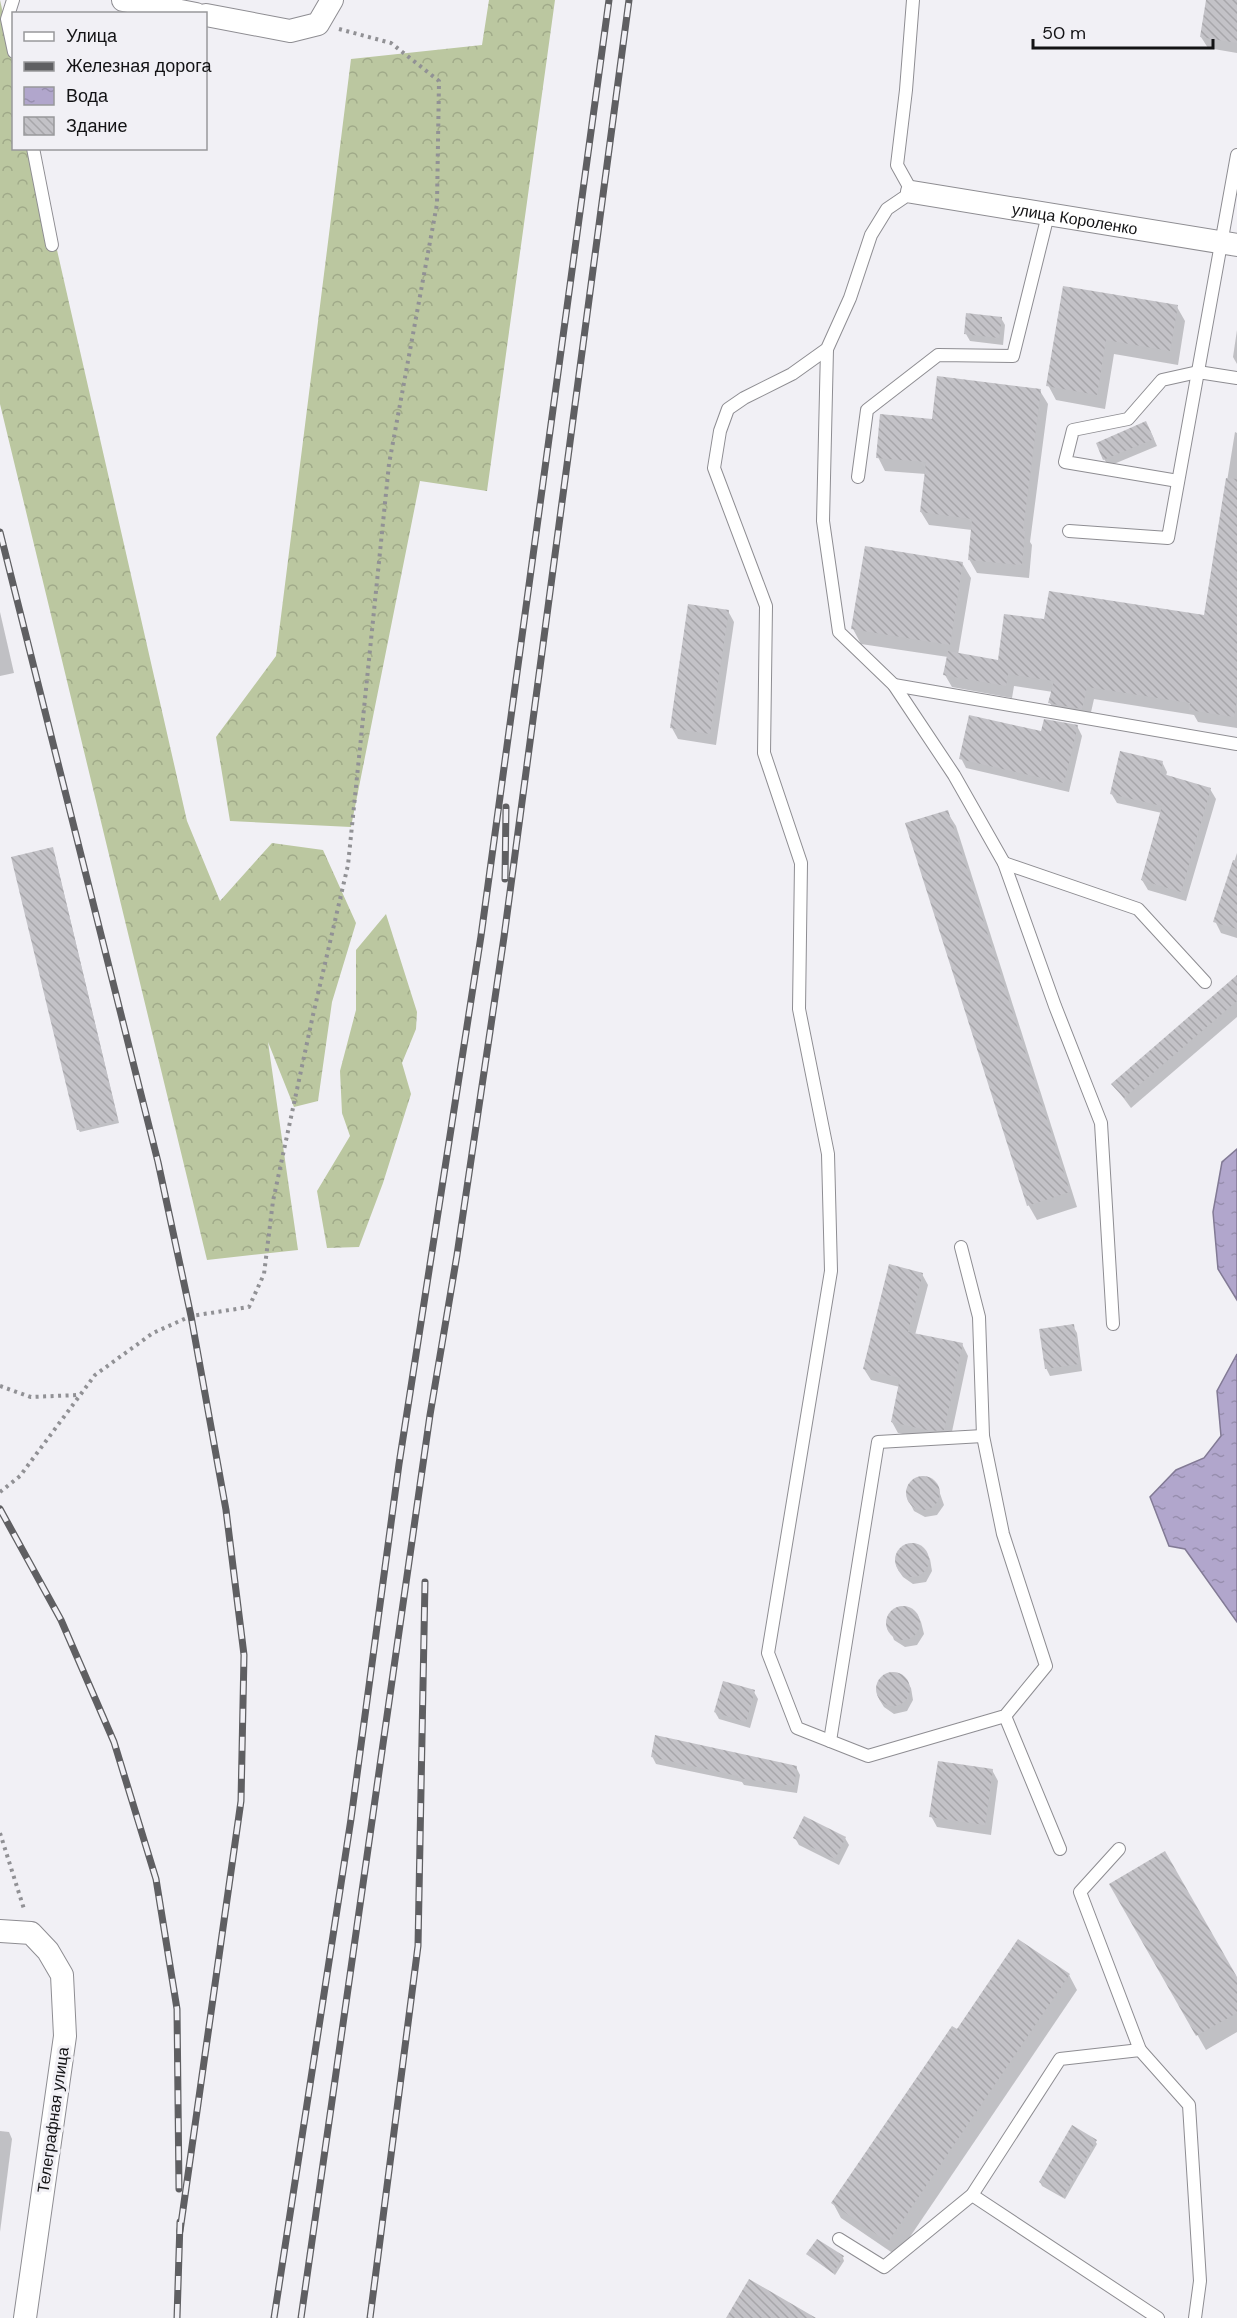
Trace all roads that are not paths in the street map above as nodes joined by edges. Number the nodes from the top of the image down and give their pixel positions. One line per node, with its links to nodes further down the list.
1 (13, 0): 7 (lane)
2 (123, 0): 5 (street)
3 (332, 0): 6 (street)
4 (913, 0): 10 (lane)
5 (186, 12)
6 (207, 15)
7 (12, 43)
8 (33, 150): 13 (lane)
9 (1237, 155): 12 (lane)
10 (912, 192): 11 (street, улица Короленко); 14 (lane)
11 (1048, 214): 12 (street, улица Короленко); 17 (lane)
12 (1229, 244): 15 (lane)
13 (52, 245)
14 (827, 350): 20 (lane); 28 (lane)
15 (1198, 372): 16 (lane); 18 (lane); 18 (lane)
16 (1237, 378)
17 (858, 477)
18 (1178, 481): 19 (lane)
19 (1069, 531)
20 (894, 685): 21 (lane); 22 (lane)
21 (1237, 744)
22 (1004, 863): 23 (lane); 25 (lane)
23 (1205, 982)
24 (961, 1247): 26 (lane)
25 (1113, 1324)
26 (983, 1436): 27 (lane); 28 (lane)
27 (1005, 1716): 28 (lane); 29 (lane)
28 (830, 1741)
29 (1060, 1849)
30 (1119, 1849): 32 (lane)
31 (0, 1931): 35 (street, Телеграфная улица)
32 (1140, 2050): 33 (lane); 37 (lane)
33 (972, 2194): 34 (lane); 36 (lane)
34 (839, 2239)
35 (25, 2318)
36 (1158, 2318)
37 (1195, 2318)

